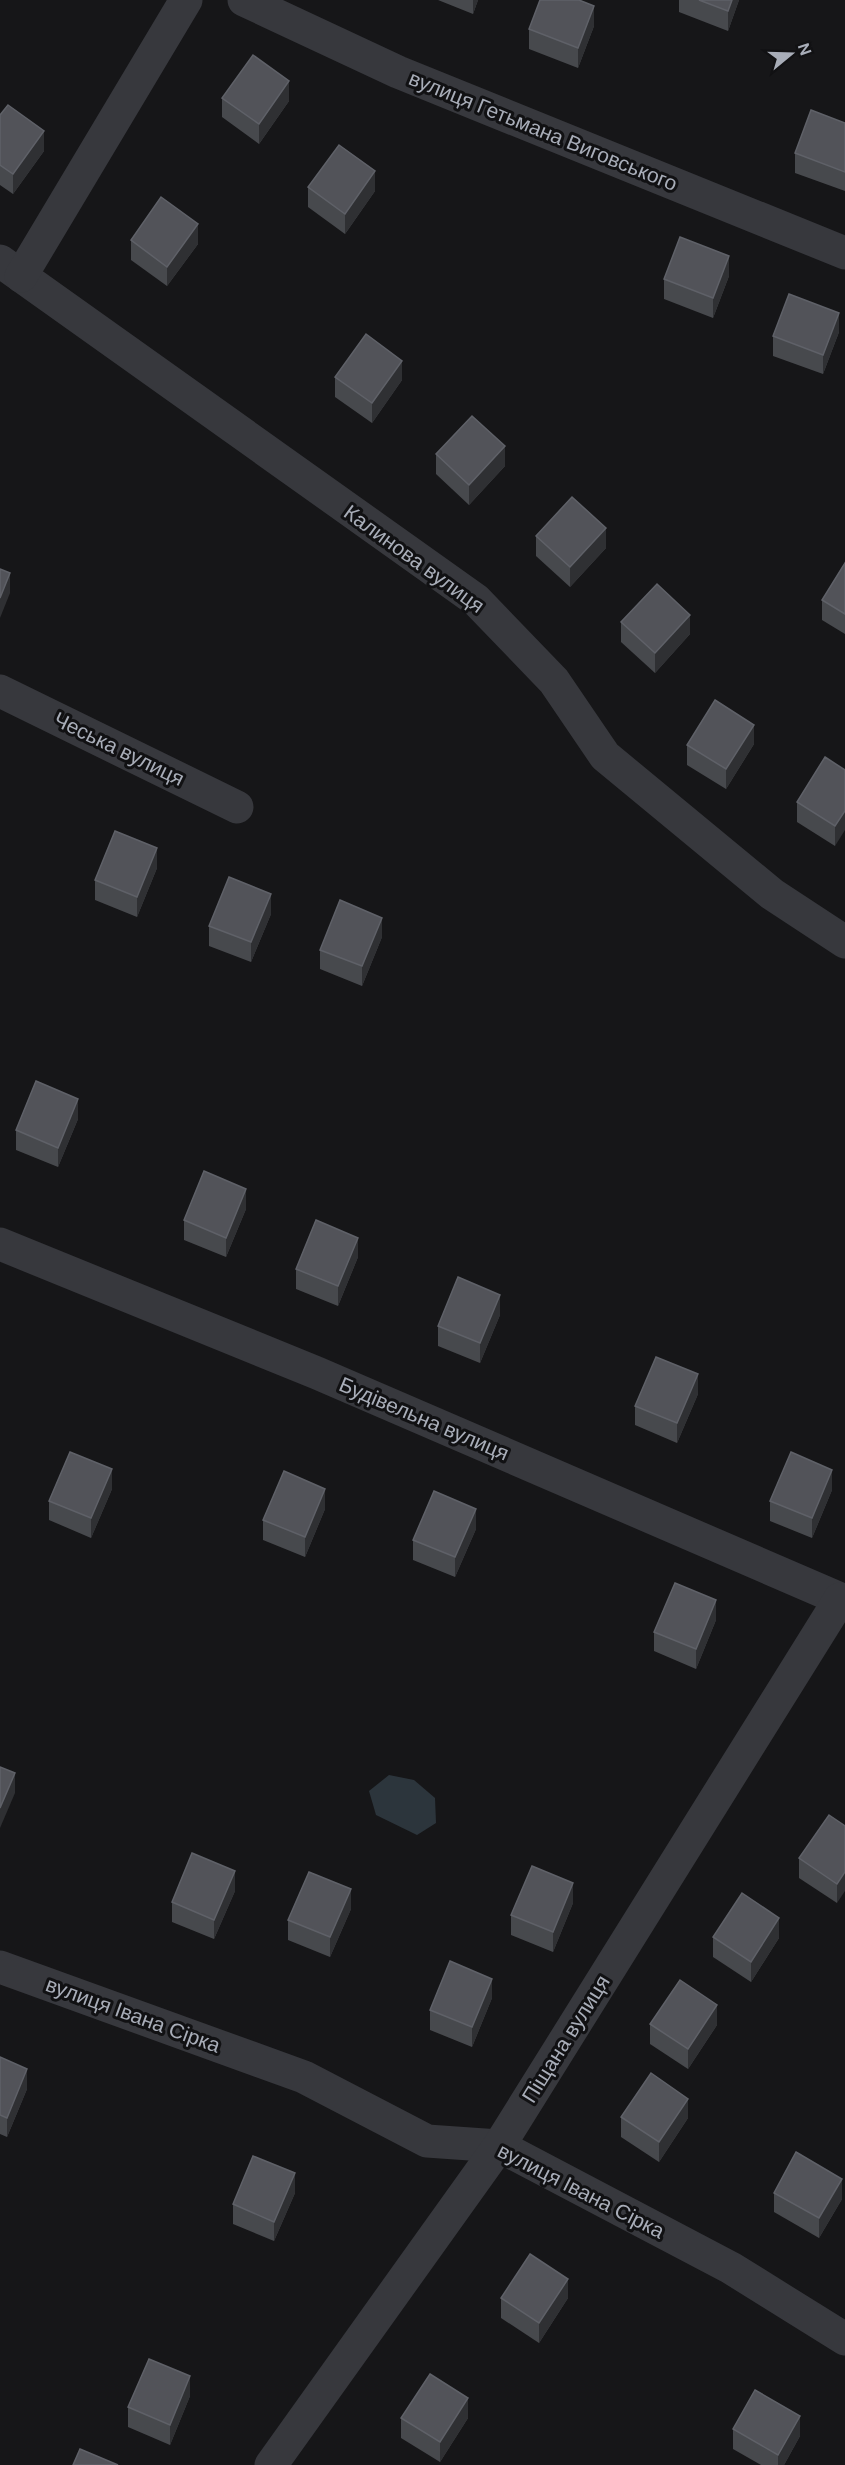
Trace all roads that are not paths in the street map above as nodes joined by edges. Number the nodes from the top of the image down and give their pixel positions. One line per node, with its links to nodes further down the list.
1 (186, 0): 4 (street)
2 (244, 0): 3 (street, вулиця Гетьмана Виговського)
3 (845, 253)
4 (10, 269): 7 (street, Калинова вулиця)
5 (0, 691): 6 (street, Чеська вулиця)
6 (237, 807)
7 (845, 942)
8 (0, 1244): 9 (street, Будівельна вулиця)
9 (842, 1600): 11 (street, Піщана вулиця)
10 (0, 1967): 11 (street, вулиця Івана Сірка)
11 (499, 2146): 12 (street, вулиця Івана Сірка); 13 (street, Піщана вулиця)
12 (845, 2339)
13 (271, 2465)

